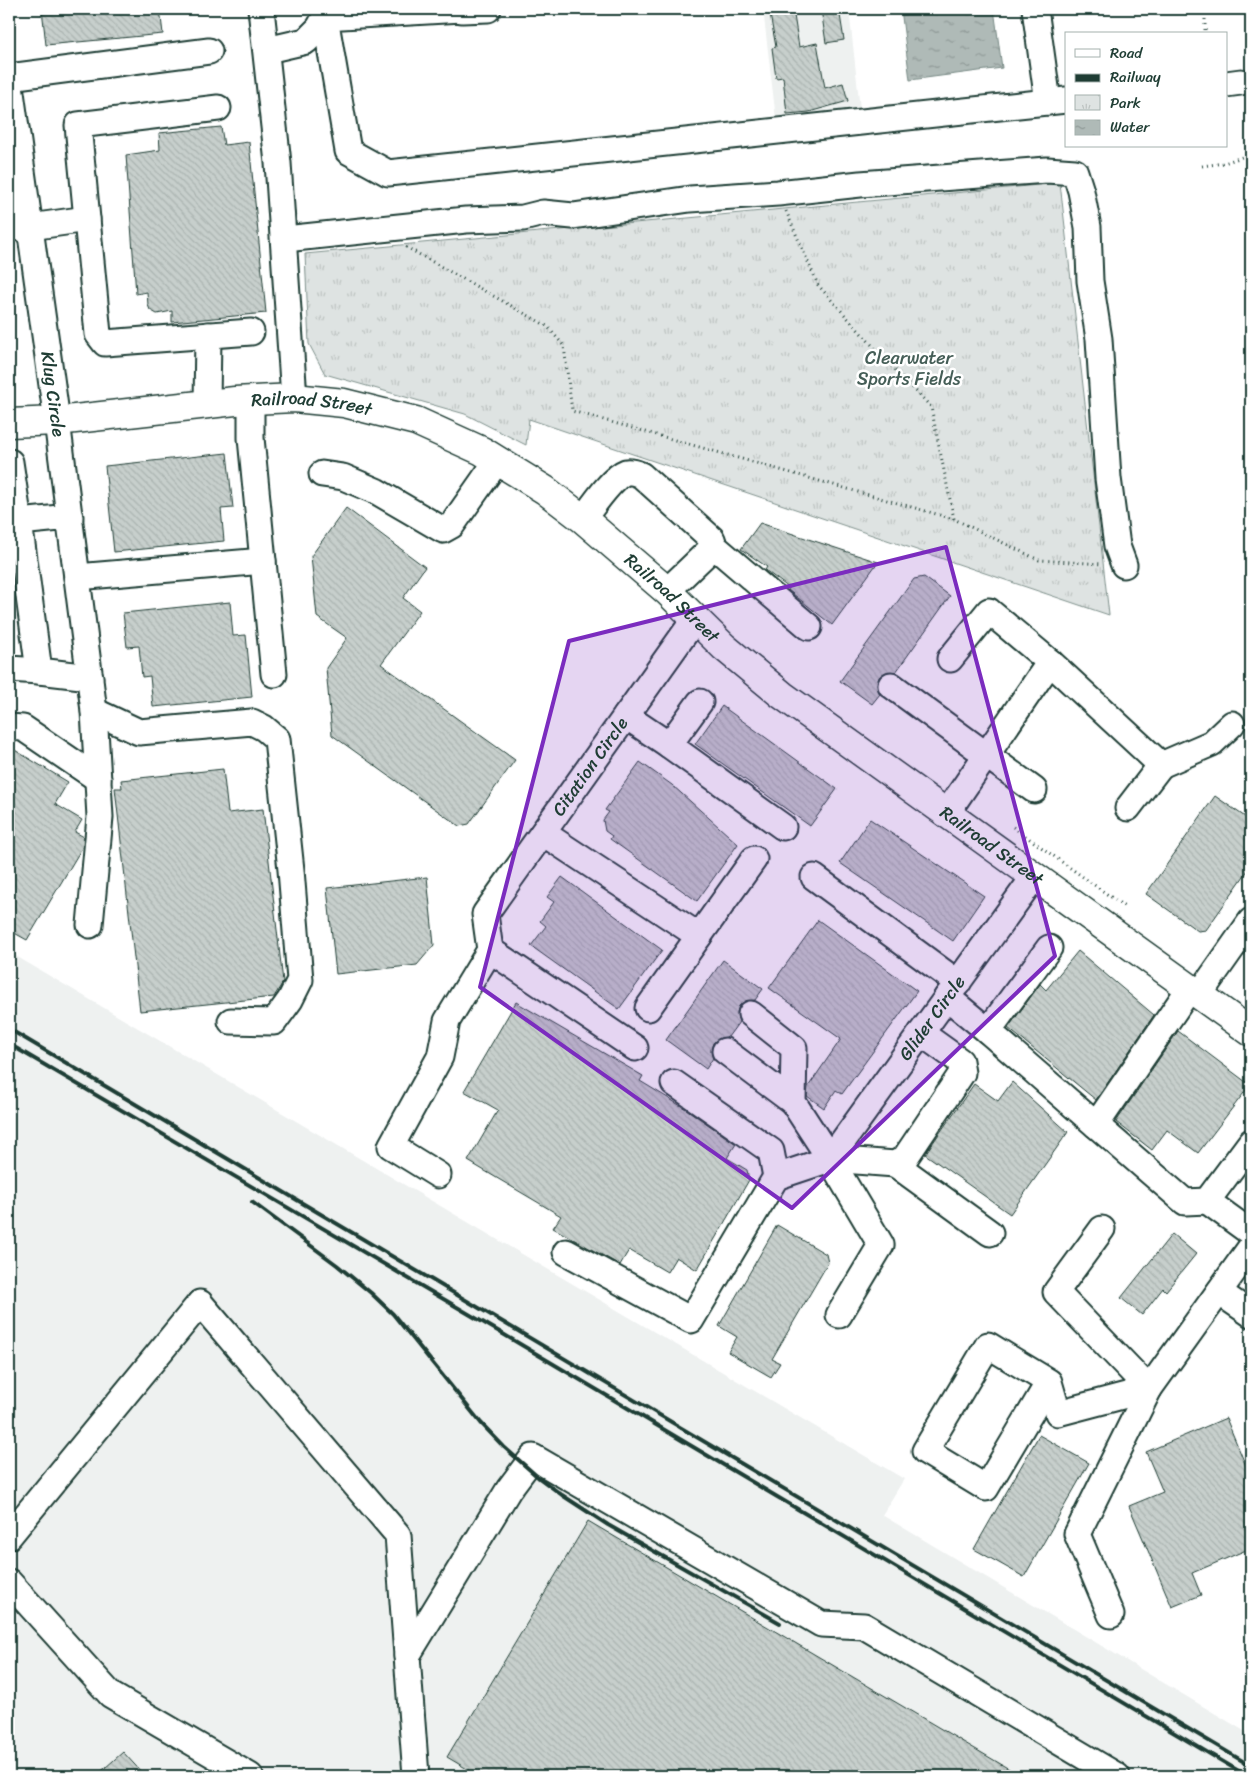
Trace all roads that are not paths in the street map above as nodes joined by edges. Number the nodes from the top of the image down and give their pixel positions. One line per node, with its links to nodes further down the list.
1 (262, 9): 6 (street)
2 (462, 9): 3 (street); 5 (street)
3 (488, 9)
4 (1035, 9): 9 (street)
5 (327, 13): 6 (street); 9 (street)
6 (266, 50): 14 (street)
7 (210, 51): 8 (street)
8 (9, 78): 11 (street, Klug Circle)
9 (1057, 101)
10 (218, 108): 12 (street)
11 (13, 134): 13 (street, Klug Circle)
12 (87, 219): 13 (street); 16 (street)
13 (19, 228): 20 (street, Klug Circle)
14 (296, 237): 17 (street); 30 (street)
15 (251, 332): 16 (street)
16 (208, 335): 19 (street)
17 (294, 398): 18 (main road, Railroad Street); 22 (main road, Railroad Street)
18 (251, 400): 19 (main road, Railroad Street); 29 (street)
19 (206, 404): 20 (main road, Railroad Street)
20 (57, 421): 21 (main road, Railroad Street); 25 (street, Klug Circle)
21 (9, 423)
22 (497, 461): 24 (street); 26 (main road, Railroad Street)
23 (10, 462): 27 (street)
24 (322, 474)
25 (70, 517): 27 (street); 31 (street, Klug Circle)
26 (583, 519): 28 (street); 32 (main road, Railroad Street)
27 (19, 522): 38 (street)
28 (714, 546): 32 (street); 34 (street)
29 (263, 561): 31 (street); 39 (street)
30 (1124, 565)
31 (77, 577): 40 (street, Klug Circle)
32 (667, 591): 33 (main road, Railroad Street)
33 (695, 619): 44 (street, Citation Circle); 53 (main road, Railroad Street)
34 (809, 627)
35 (950, 659): 36 (street)
36 (1050, 662): 48 (street); 49 (street)
37 (9, 669): 38 (street)
38 (39, 670): 40 (street)
39 (274, 674)
40 (90, 677): 43 (street, Klug Circle)
41 (891, 685): 48 (street)
42 (700, 702): 47 (street)
43 (94, 711): 50 (street, Klug Circle); 68 (street)
44 (626, 716): 47 (street); 55 (street, Citation Circle)
45 (1232, 724): 49 (street)
46 (9, 727): 50 (street)
47 (669, 745): 54 (street)
48 (986, 756): 51 (street); 53 (street)
49 (1161, 765): 52 (street)
50 (98, 779): 60 (street, Klug Circle)
51 (1034, 790)
52 (1128, 808)
53 (946, 814): 58 (main road, Railroad Street)
54 (783, 827)
55 (543, 833): 61 (street); 63 (street, Citation Circle)
56 (754, 858): 61 (street)
57 (814, 877): 64 (street)
58 (1034, 877): 64 (street, Glider Circle); 65 (main road, Railroad Street)
59 (1251, 921): 65 (street)
60 (90, 925)
61 (699, 936): 66 (street)
62 (1049, 948): 70 (street)
63 (490, 950): 72 (street); 80 (street)
64 (953, 990): 70 (street); 71 (street, Glider Circle)
65 (1194, 991): 69 (main road, Railroad Street); 76 (street)
66 (648, 1008)
67 (751, 1014): 75 (street)
68 (231, 1021)
69 (1250, 1028)
70 (988, 1030): 76 (street)
71 (921, 1033): 78 (street, Glider Circle); 79 (street)
72 (635, 1048)
73 (725, 1051): 75 (street)
74 (674, 1083): 81 (street)
75 (792, 1102): 78 (street)
76 (1096, 1125): 82 (street)
77 (1251, 1142): 82 (street)
78 (830, 1159): 79 (street); 81 (street); 90 (street)
79 (895, 1164): 84 (street)
80 (438, 1175)
81 (776, 1177): 87 (street)
82 (1207, 1201): 85 (street)
83 (1102, 1229): 92 (street)
84 (990, 1233)
85 (1251, 1233)
86 (1251, 1247): 88 (street)
87 (566, 1252)
88 (1219, 1292): 89 (street); 92 (street)
89 (1251, 1314)
90 (839, 1315)
91 (1050, 1382): 91 (street); 92 (street)
92 (1150, 1389): 95 (street)
93 (9, 1536): 96 (street)
94 (9, 1582): 97 (street)
95 (1111, 1614)
96 (407, 1656): 98 (street); 99 (street)
97 (250, 1776)
98 (416, 1776)
99 (1117, 1776)

